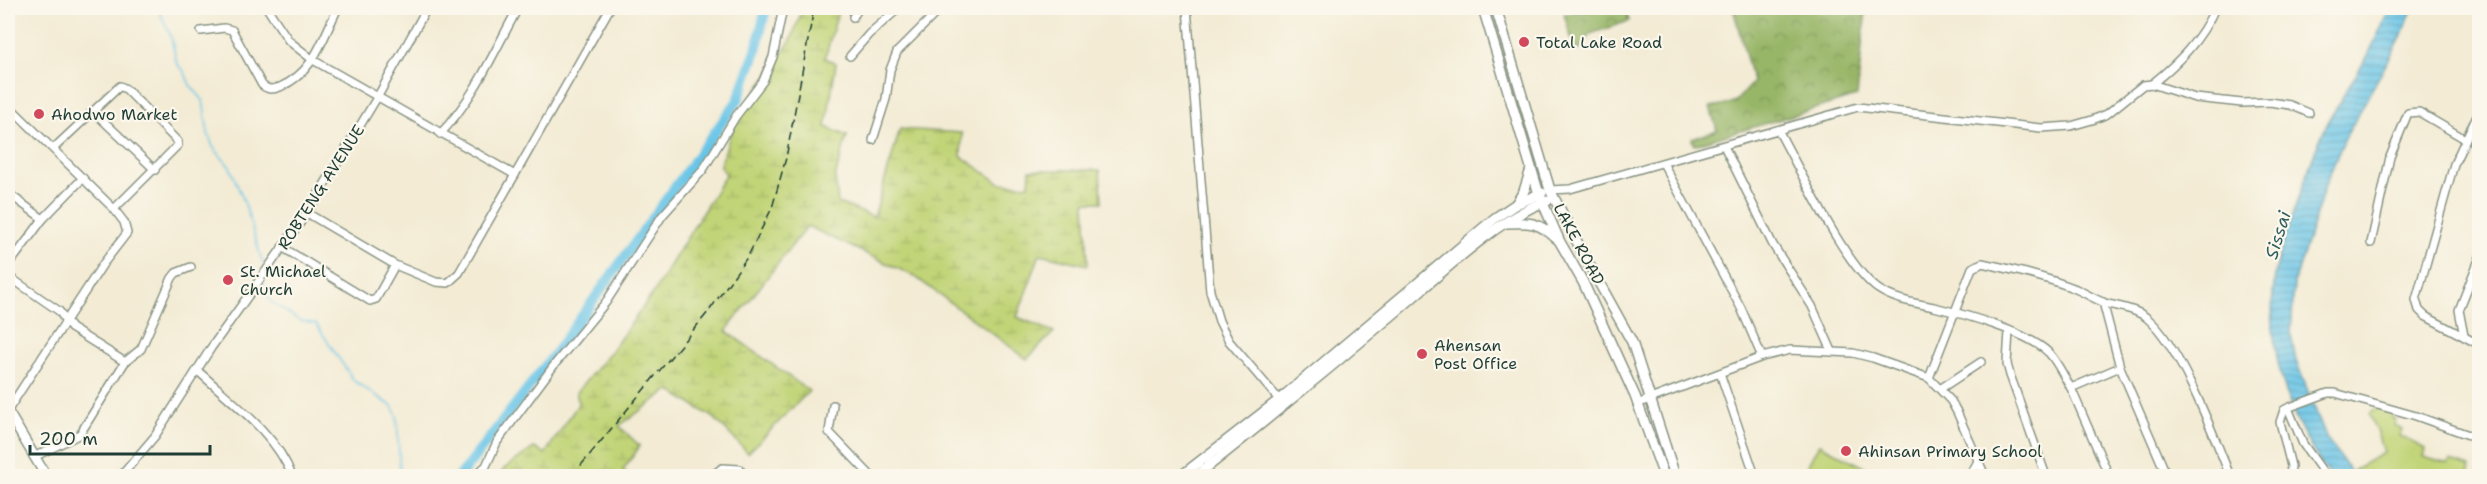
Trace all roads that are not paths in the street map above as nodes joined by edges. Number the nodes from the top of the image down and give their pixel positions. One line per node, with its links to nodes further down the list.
1 (267, 8): 17 (street)
2 (338, 8): 17 (street)
3 (427, 8): 19 (street, ROBTENG AVENUE)
4 (518, 8): 25 (street)
5 (610, 8): 33 (street)
6 (783, 8): 80 (street)
7 (860, 8): 14 (street)
8 (899, 8): 16 (street)
9 (937, 8): 27 (street)
10 (1187, 8): 68 (street)
11 (1483, 8): 31 (main road, LAKE ROAD)
12 (1496, 8): 36 (main road, LAKE ROAD)
13 (2215, 8): 18 (street)
14 (853, 17)
15 (201, 32): 17 (street)
16 (850, 56)
17 (313, 60): 19 (street)
18 (2152, 84): 23 (street); 24 (street)
19 (378, 96): 25 (street); 40 (street, ROBTENG AVENUE)
20 (8, 105): 29 (street)
21 (2480, 109): 26 (street)
22 (93, 111): 29 (street); 32 (street); 32 (street)
23 (2309, 113)
24 (1779, 130): 28 (street); 52 (street)
25 (440, 134): 33 (street)
26 (2465, 139): 44 (street); 55 (street)
27 (873, 140)
28 (1724, 146): 30 (street); 57 (street)
29 (54, 148): 34 (street)
30 (1663, 162): 36 (street); 58 (street)
31 (1531, 169): 37 (main road, LAKE ROAD); 38 (main road)
32 (155, 170): 39 (street)
33 (515, 175): 48 (street)
34 (83, 178): 39 (street); 41 (street)
35 (8, 193): 41 (street)
36 (1552, 194): 37 (main road); 67 (main road, LAKE ROAD)
37 (1541, 198): 38 (main road); 42 (main road); 43 (main road, LAKE ROAD)
38 (1516, 204): 68 (main road)
39 (114, 209): 53 (street)
40 (307, 213): 45 (street, ROBTENG AVENUE); 48 (street)
41 (43, 219): 47 (street)
42 (1505, 223): 43 (main road); 68 (main road)
43 (1560, 242): 69 (main road, LAKE ROAD)
44 (2372, 243)
45 (282, 247): 48 (street); 62 (street, ROBTENG AVENUE)
46 (2480, 257): 55 (street)
47 (14, 258)
48 (395, 265)
49 (191, 267): 59 (street)
50 (8, 276): 53 (street)
51 (2103, 302): 52 (street); 61 (street); 93 (street)
52 (1956, 313): 54 (street); 64 (street)
53 (66, 322): 59 (street); 72 (street)
54 (2009, 331): 65 (street); 90 (street)
55 (2464, 336): 56 (street)
56 (2480, 345)
57 (1832, 351): 58 (street); 64 (street)
58 (1762, 357): 63 (street)
59 (125, 362): 74 (street)
60 (1981, 362): 66 (street)
61 (2120, 367): 65 (street); 92 (street)
62 (197, 370): 78 (street, ROBTENG AVENUE); 79 (street)
63 (1720, 373): 67 (street); 87 (street)
64 (1929, 378): 66 (street)
65 (2072, 388): 91 (street)
66 (1940, 389): 75 (street)
67 (1650, 399): 69 (street); 86 (main road, LAKE ROAD)
68 (1282, 403): 83 (main road); 84 (main road)
69 (1637, 404): 85 (main road, LAKE ROAD)
70 (833, 405): 82 (street)
71 (2289, 408): 73 (street); 94 (street); 95 (street)
72 (8, 411): 74 (main road)
73 (2480, 439)
74 (34, 457): 77 (main road)
75 (1978, 461): 88 (street); 89 (street)
76 (740, 469): 81 (street)
77 (46, 477)
78 (121, 477)
79 (292, 477)
80 (474, 477)
81 (712, 477)
82 (872, 477)
83 (1180, 477)
84 (1196, 477)
85 (1664, 477)
86 (1675, 477)
87 (1755, 477)
88 (1970, 477)
89 (1985, 477)
90 (2046, 477)
91 (2109, 477)
92 (2167, 477)
93 (2230, 477)
94 (2290, 477)
95 (2326, 477)

